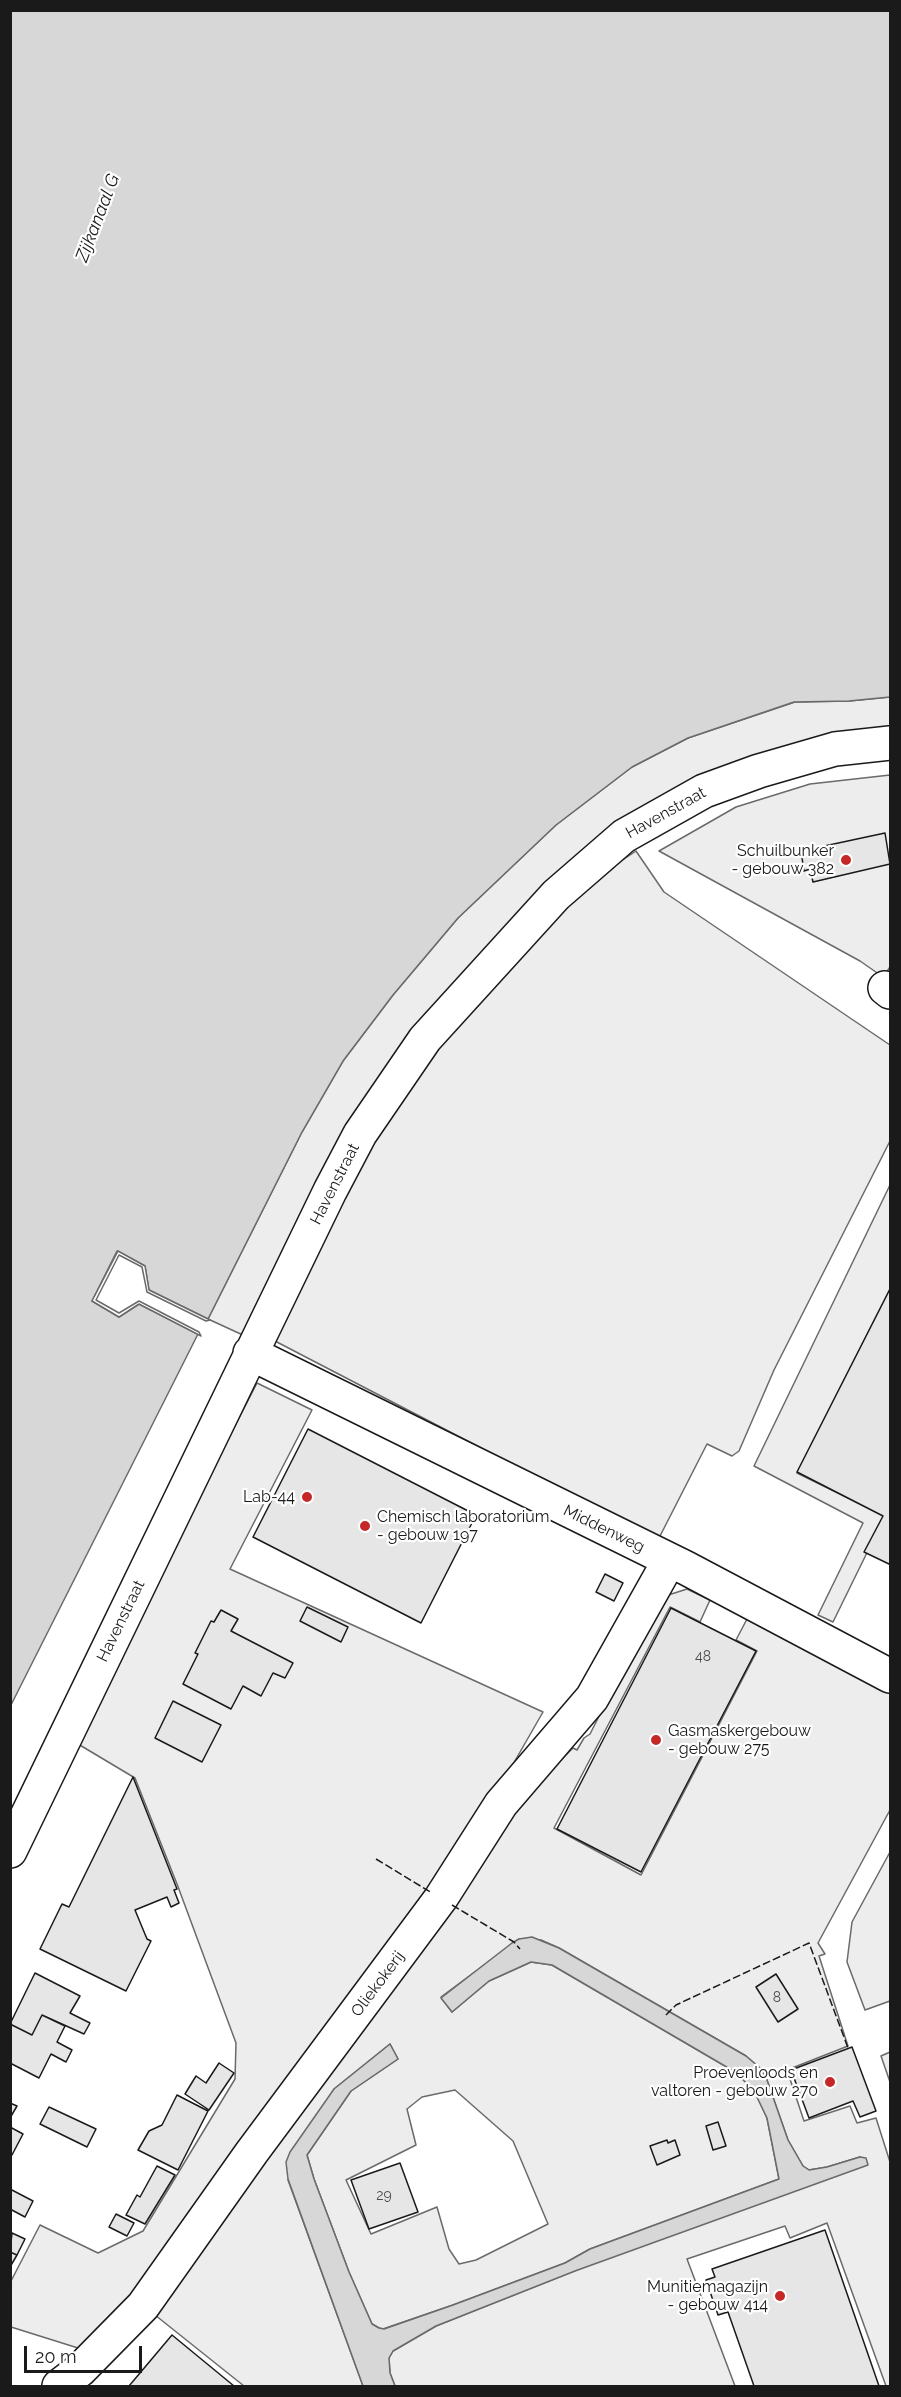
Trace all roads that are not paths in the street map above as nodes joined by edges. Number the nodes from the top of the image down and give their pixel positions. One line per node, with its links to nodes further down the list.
1 (891, 743): 2 (street, Havenstraat)
2 (250, 1353): 3 (street, Middenweg); 5 (street, Havenstraat)
3 (669, 1561): 4 (street, Middenweg); 6 (street, Oliekokerij)
4 (891, 1676)
5 (10, 1851)
6 (59, 2386)

